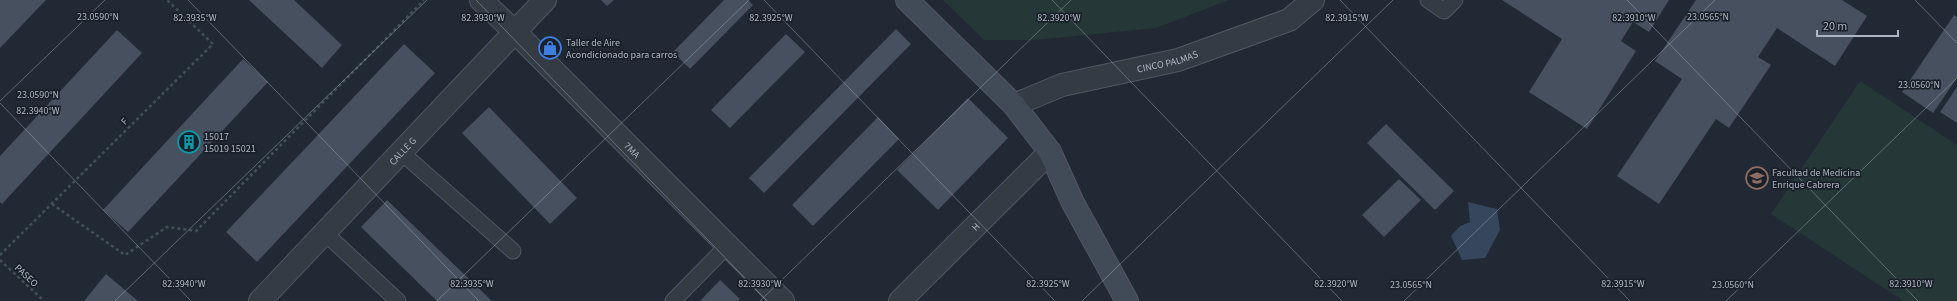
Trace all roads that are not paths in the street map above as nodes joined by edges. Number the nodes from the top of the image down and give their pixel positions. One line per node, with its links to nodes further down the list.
1 (481, 0): 7 (street, 7MA)
2 (545, 0): 7 (street, CALLE G)
3 (907, 0): 8 (street)
4 (1313, 0): 8 (street, CINCO PALMAS)
5 (1428, 0): 6 (lane)
6 (1455, 0)
7 (515, 32): 9 (street, CALLE G); 12 (street, 7MA)
8 (1014, 105): 10 (street)
9 (401, 152): 11 (street, CALLE G); 13 (lane)
10 (1050, 152): 18 (street, H); 19 (street)
11 (325, 232): 14 (street, CALLE G); 15 (lane)
12 (728, 245): 16 (lane); 17 (street, 7MA)
13 (513, 251)
14 (260, 301)
15 (398, 301)
16 (673, 301)
17 (783, 301)
18 (900, 301)
19 (1127, 301)

